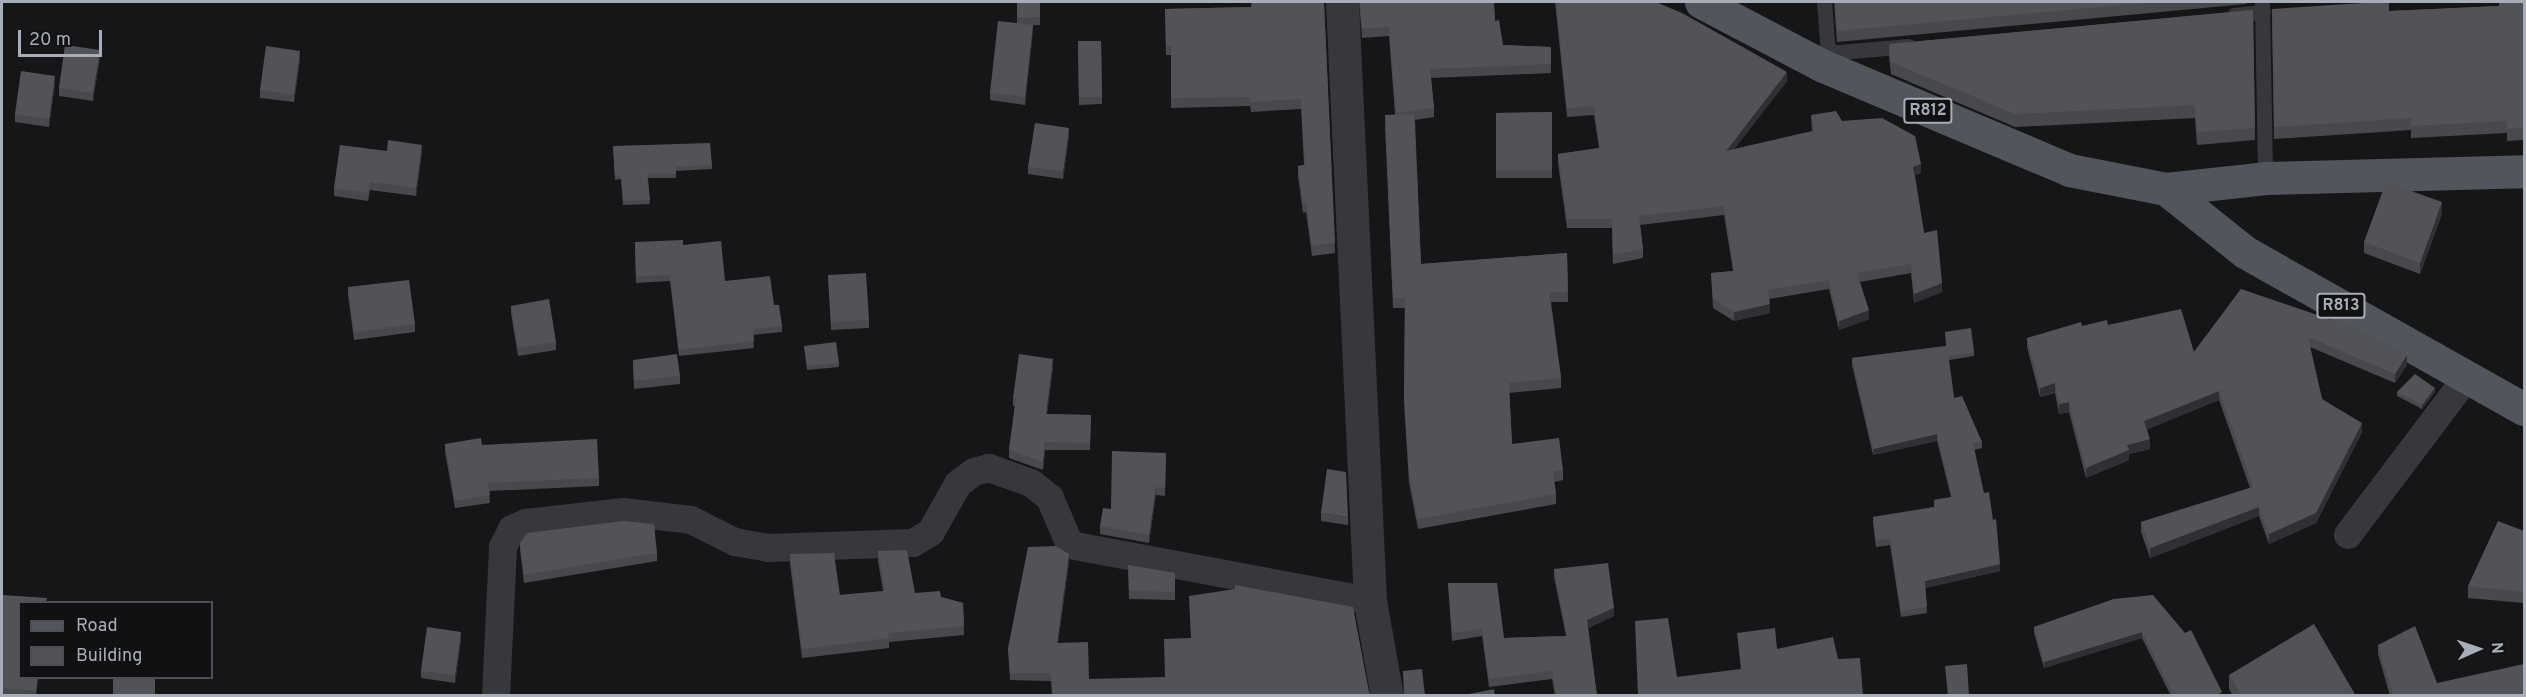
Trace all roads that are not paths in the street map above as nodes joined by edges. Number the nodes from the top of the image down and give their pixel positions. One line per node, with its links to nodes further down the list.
1 (1342, 2): 14 (street)
2 (1701, 2): 7 (main road, R812)
3 (1824, 2): 7 (lane)
4 (2262, 7): 5 (lane); 9 (lane)
5 (2216, 16)
6 (1922, 44): 7 (lane)
7 (1825, 59): 10 (main road, R812)
8 (2524, 171): 9 (main road, R812)
9 (2265, 178): 10 (main road, R812)
10 (2166, 189): 11 (main road, R813)
11 (2467, 376): 12 (main road, R813); 13 (street)
12 (2524, 409)
13 (2349, 535)
14 (1370, 601): 15 (street); 16 (street)
15 (496, 696)
16 (1387, 696)

